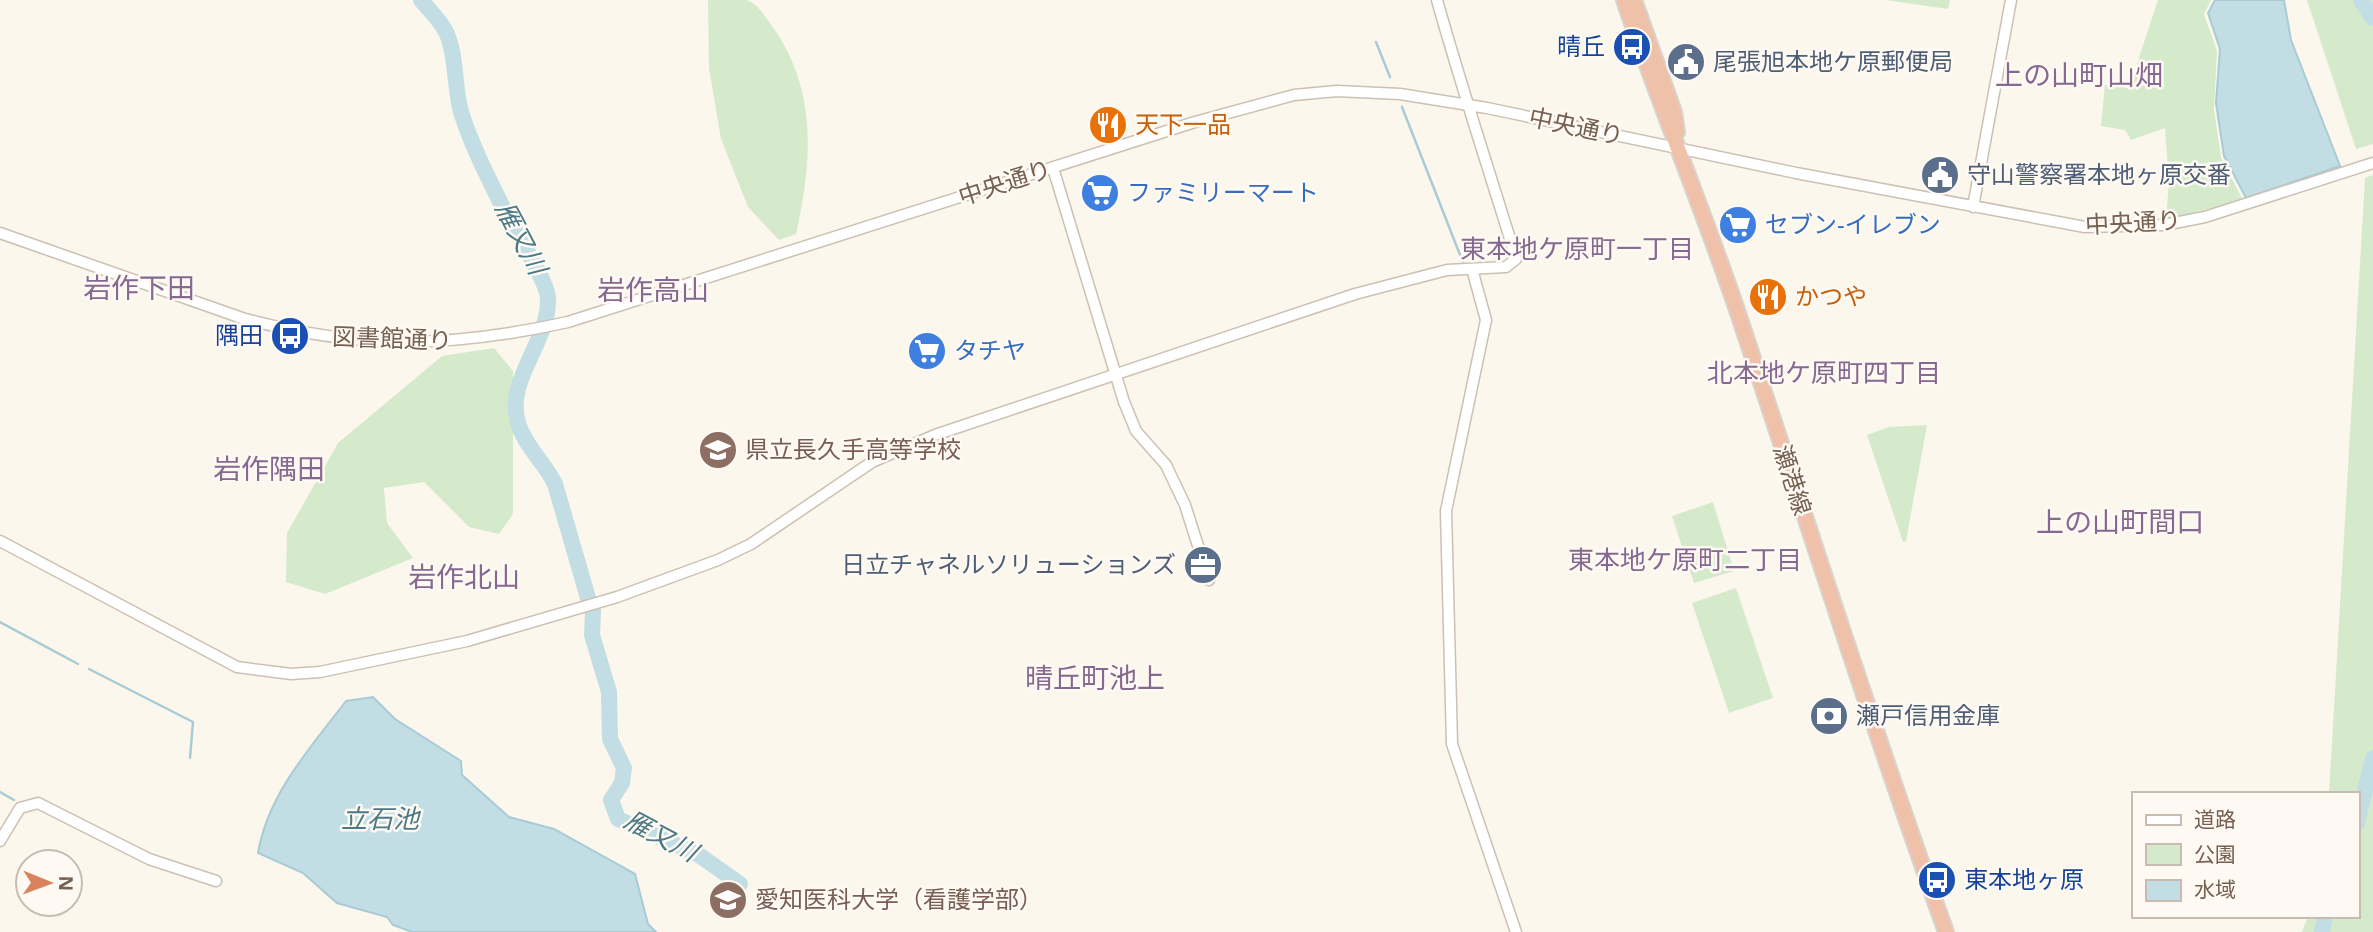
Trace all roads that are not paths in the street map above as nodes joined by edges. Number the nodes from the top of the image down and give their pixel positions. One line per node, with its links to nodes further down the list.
1 (1437, 0): 5 (street)
2 (1624, 0): 6 (highway, 瀬港線)
3 (1634, 0): 6 (highway, 瀬港線)
4 (2011, 0): 9 (street)
5 (1466, 104): 6 (street, 中央通り); 8 (street, 中央通り); 12 (street)
6 (1679, 148): 9 (street, 中央通り); 19 (highway, 瀬港線)
7 (2373, 163): 9 (street, 中央通り)
8 (1053, 168): 11 (street, 中央通り); 13 (street)
9 (1973, 207)
10 (0, 233): 11 (street, 図書館通り)
11 (788, 252)
12 (1472, 269): 13 (street); 18 (street)
13 (1118, 374): 14 (street); 15 (street)
14 (0, 541)
15 (1209, 580)
16 (0, 841): 17 (street)
17 (216, 881)
18 (1516, 932)
19 (1946, 932)

